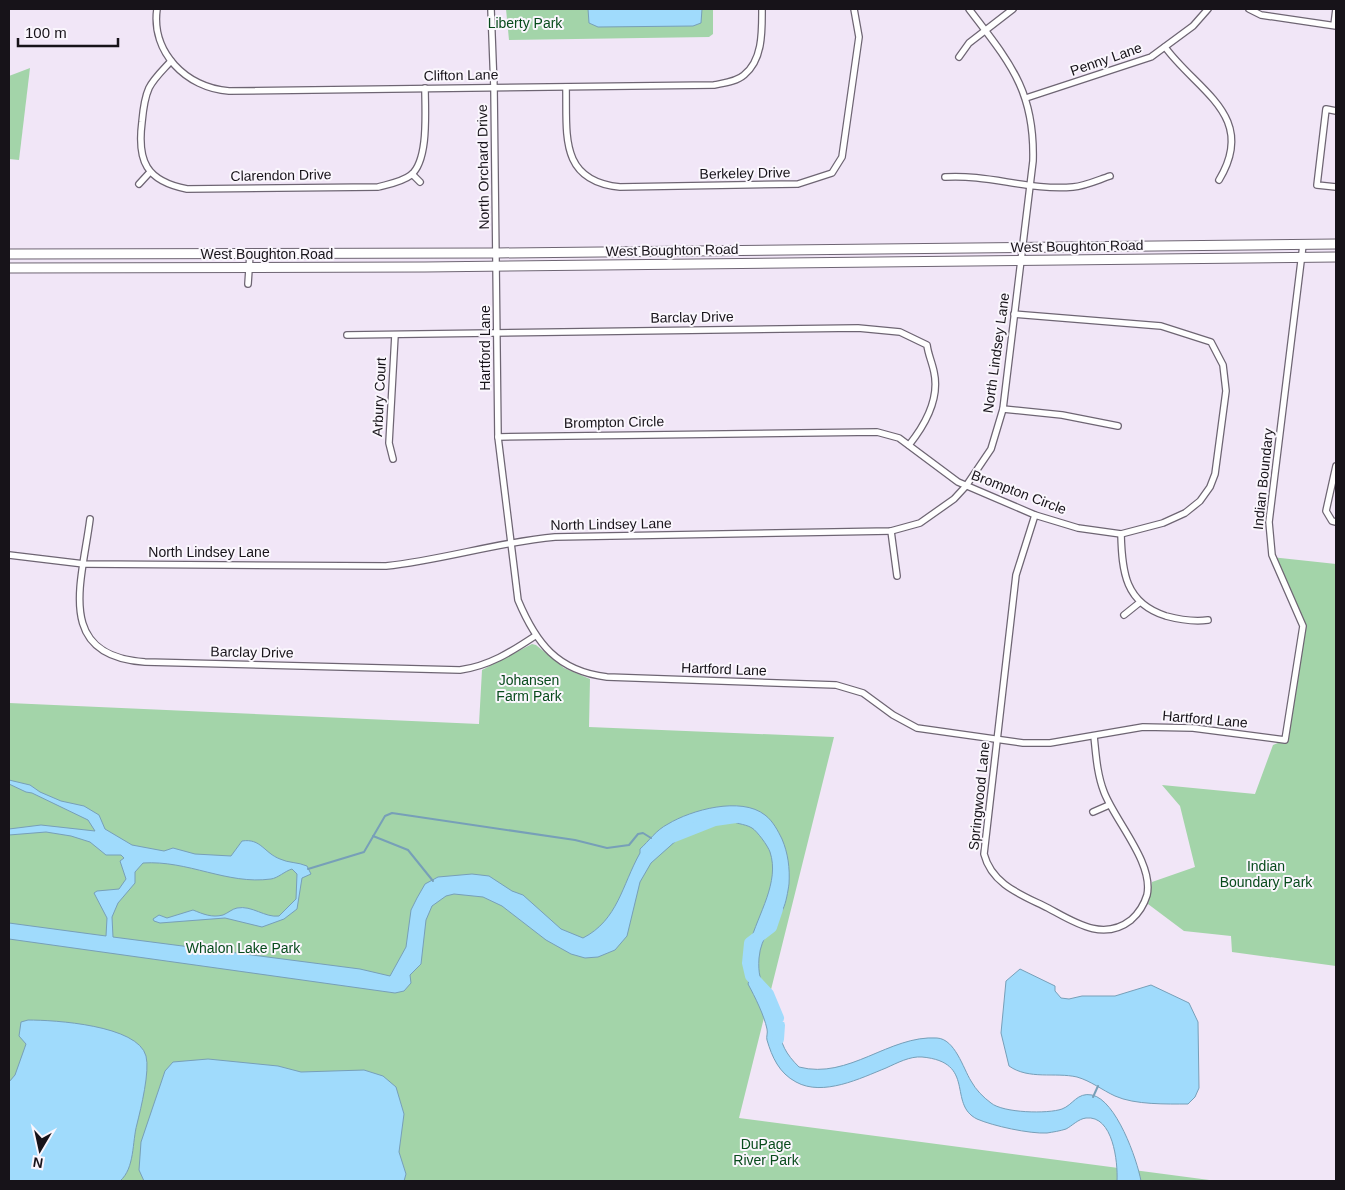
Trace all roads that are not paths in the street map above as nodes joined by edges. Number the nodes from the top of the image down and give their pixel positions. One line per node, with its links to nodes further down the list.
1 (157, 9): 14 (street, Clifton Lane)
2 (491, 9): 17 (street, North Orchard Drive)
3 (762, 9): 15 (street, Clifton Lane)
4 (854, 9): 15 (street, Berkeley Drive)
5 (969, 9): 11 (street)
6 (1013, 9): 11 (street)
7 (1208, 9): 12 (street, Penny Lane)
8 (1249, 9): 10 (street)
9 (1336, 9): 10 (street)
10 (1335, 26)
11 (985, 30): 13 (street); 18 (street)
12 (1165, 47): 18 (street, Penny Lane); 24 (street)
13 (958, 56)
14 (171, 61): 16 (street, Clifton Lane); 20 (street)
15 (566, 87): 17 (street, Clifton Lane)
16 (425, 88): 17 (street, Clifton Lane); 21 (street)
17 (494, 88): 32 (street, North Orchard Drive)
18 (1026, 98): 27 (street)
19 (1336, 111): 28 (street)
20 (151, 173): 21 (street, Clarendon Drive); 26 (street)
21 (412, 174): 25 (street)
22 (1110, 176): 27 (street)
23 (945, 178): 27 (street)
24 (1219, 180)
25 (420, 182)
26 (138, 184)
27 (1030, 185): 31 (street)
28 (1336, 187)
29 (1303, 244): 30 (main road, West Boughton Road); 31 (main road, West Boughton Road); 35 (street, Indian Boundary)
30 (1336, 244)
31 (1022, 248): 32 (main road, West Boughton Road); 37 (street, North Lindsey Lane)
32 (497, 253): 34 (main road, West Boughton Road); 38 (street, North Orchard Drive)
33 (9, 254): 34 (main road, West Boughton Road)
34 (250, 254): 40 (street)
35 (1303, 257): 36 (main road, West Boughton Road); 37 (main road, West Boughton Road); 68 (street, Indian Boundary)
36 (1336, 257)
37 (1021, 260): 38 (main road, West Boughton Road); 42 (street, North Lindsey Lane)
38 (497, 266): 40 (main road, West Boughton Road); 43 (street, Hartford Lane)
39 (9, 268): 40 (main road, West Boughton Road)
40 (249, 269): 41 (street)
41 (248, 284)
42 (1014, 314): 46 (street, North Lindsey Lane); 57 (street, Brompton Circle)
43 (498, 332): 45 (street, Barclay Drive); 48 (street, Hartford Lane); 49 (street, Barclay Drive)
44 (346, 335): 45 (street, Barclay Drive)
45 (395, 335): 50 (street, Arbury Court)
46 (1003, 409): 47 (street); 52 (street, North Lindsey Lane)
47 (1118, 426)
48 (498, 437): 49 (street, Brompton Circle); 58 (street, Hartford Lane)
49 (909, 445): 52 (street, Brompton Circle)
50 (394, 459)
51 (1336, 466): 55 (street)
52 (966, 486): 53 (street, Brompton Circle); 56 (street, North Lindsey Lane)
53 (1035, 515): 57 (street, Brompton Circle); 67 (street, Springwood Lane)
54 (90, 518): 60 (street, Barclay Drive)
55 (1336, 522)
56 (891, 531): 58 (street, North Lindsey Lane); 61 (street)
57 (1121, 534): 62 (street)
58 (513, 542): 60 (street, North Lindsey Lane); 65 (street, Hartford Lane)
59 (9, 555): 60 (street, North Lindsey Lane)
60 (84, 564): 65 (street, Barclay Drive)
61 (897, 576)
62 (1139, 602): 63 (street); 64 (street)
63 (1124, 615)
64 (1208, 620)
65 (535, 636): 67 (street, Hartford Lane)
66 (1094, 736): 67 (street, Hartford Lane); 68 (street, Hartford Lane); 69 (street, Springwood Lane)
67 (998, 739): 69 (street, Springwood Lane)
68 (1285, 740)
69 (1110, 805): 70 (street)
70 (1093, 812)

